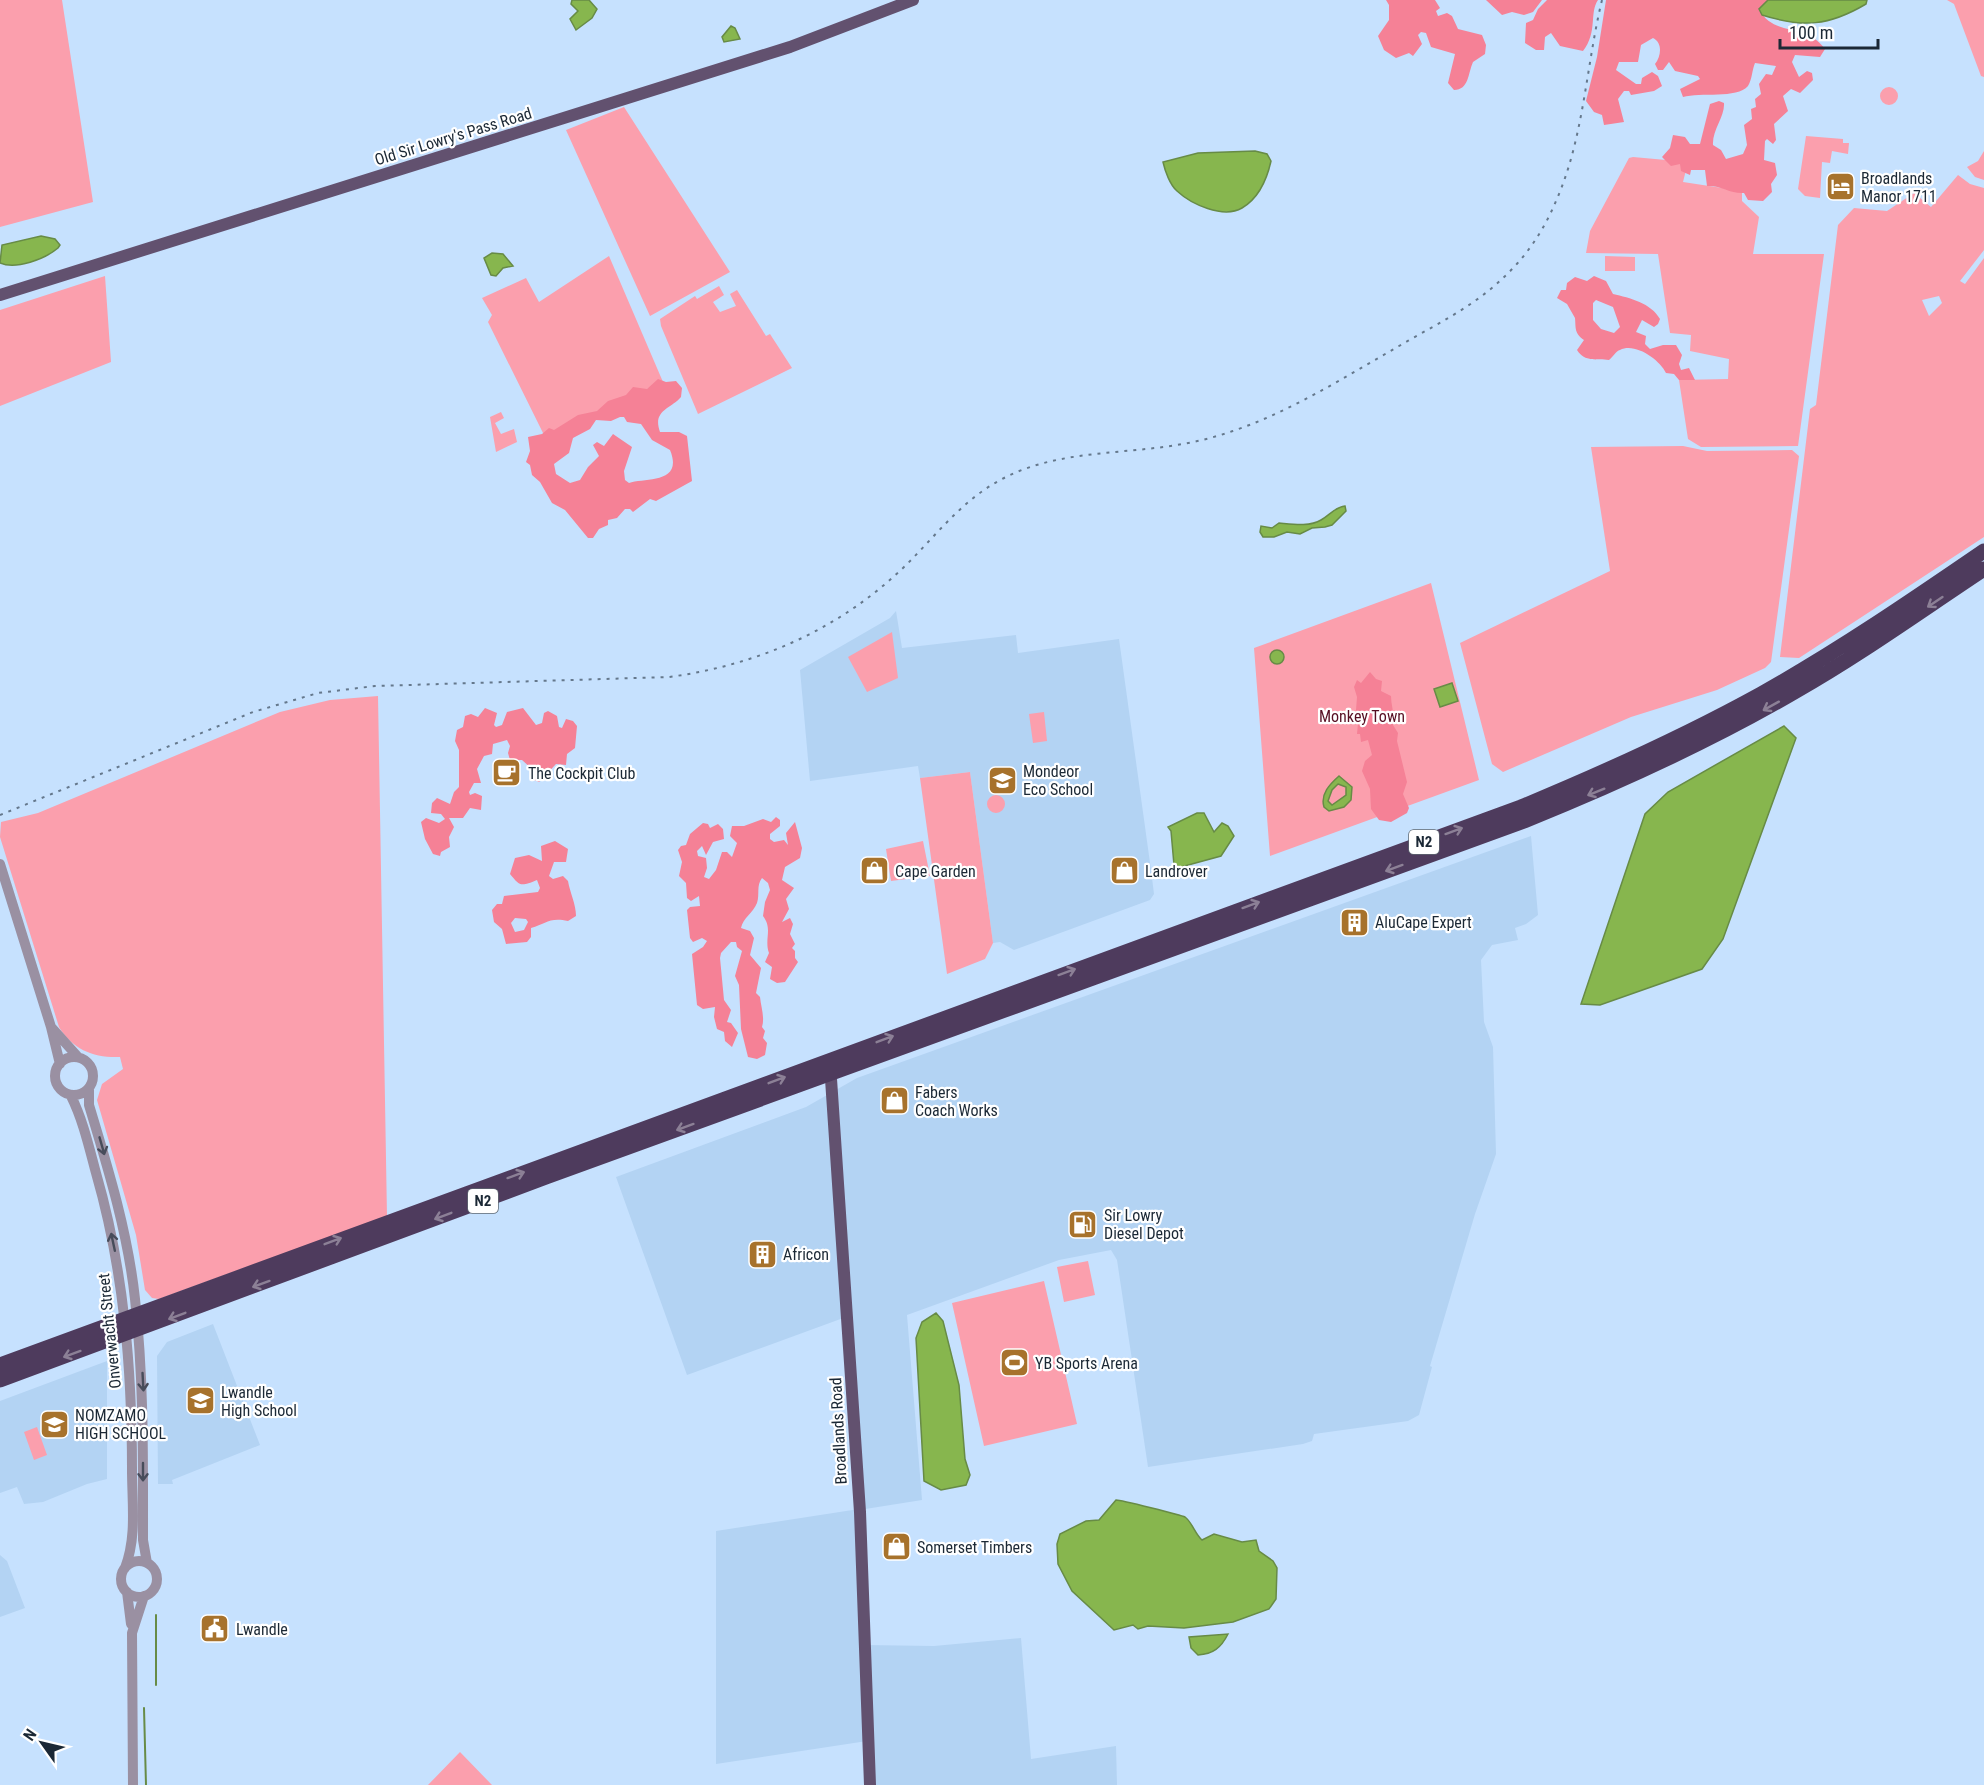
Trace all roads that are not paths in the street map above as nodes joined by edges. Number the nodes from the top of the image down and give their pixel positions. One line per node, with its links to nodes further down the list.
1 (913, 0): 2 (main road, Old Sir Lowry's Pass Road)
2 (0, 295)
3 (1984, 551): 9 (highway, N2, one-way to 3)
4 (1984, 569): 9 (highway, N2, one-way to 9)
5 (0, 864): 6 (street)
6 (51, 1027): 7 (street); 8 (street)
7 (78, 1057): 8 (street); 10 (street)
8 (60, 1064): 11 (street)
9 (831, 1068): 12 (highway, N2); 21 (main road, Broadlands Road)
10 (89, 1089): 11 (street); 12 (street, Onverwacht Street, one-way to 12)
11 (71, 1096): 12 (street, Onverwacht Street, one-way to 11)
12 (132, 1324): 13 (highway, N2); 14 (highway, N2, one-way to 14); 15 (street, Onverwacht Street, one-way to 15); 16 (street, Onverwacht Street)
13 (0, 1365)
14 (0, 1380)
15 (147, 1563): 16 (street); 18 (street)
16 (125, 1568): 17 (street)
17 (127, 1592): 18 (street); 19 (street)
18 (144, 1596): 19 (street)
19 (132, 1633): 20 (street)
20 (133, 1785)
21 (870, 1785)

